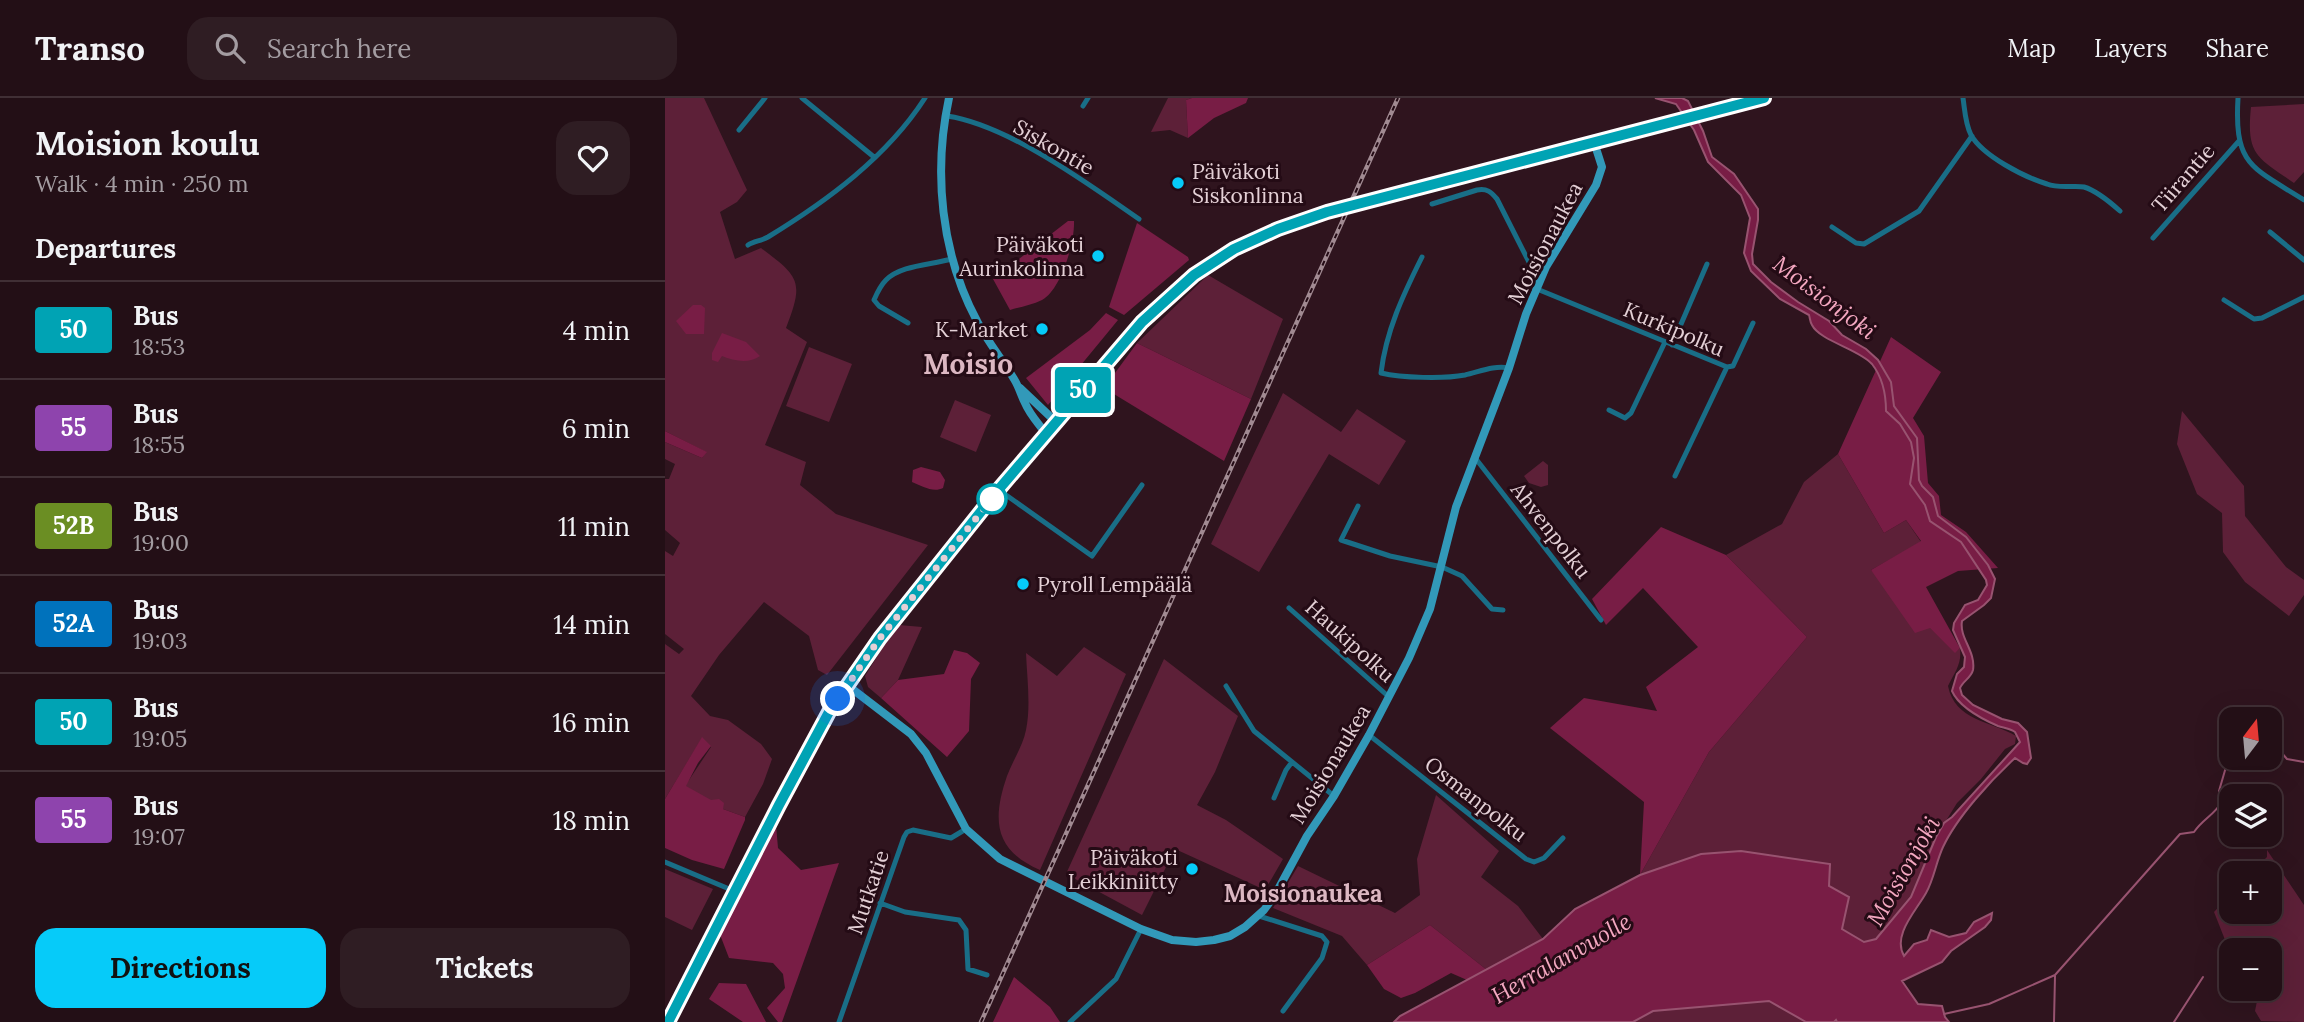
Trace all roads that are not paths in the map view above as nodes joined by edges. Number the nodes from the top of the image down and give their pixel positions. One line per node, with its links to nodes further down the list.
1 (765, 98): 12 (street)
2 (802, 98): 16 (street)
3 (925, 98): 16 (street)
4 (1088, 98): 10 (street)
5 (1764, 98): 9 (street)
6 (1963, 98): 13 (street)
7 (2238, 98): 14 (street)
8 (946, 99): 11 (street)
9 (1746, 100): 15 (street)
10 (1083, 106)
11 (947, 116): 20 (street, Siskontie); 26 (street)
12 (739, 130)
13 (1972, 136): 19 (street); 21 (street)
14 (2239, 141): 17 (street); 23 (street, Tiirantie)
15 (1594, 142): 29 (street, Moisionaukea); 40 (street, bridge)
16 (874, 157): 24 (street)
17 (2304, 201)
18 (1433, 204): 29 (street)
19 (2120, 211)
20 (1139, 219)
21 (1832, 227)
22 (2270, 232): 27 (street)
23 (2153, 238)
24 (748, 245)
25 (1422, 257): 37 (street)
26 (951, 259): 32 (street); 38 (street)
27 (2304, 260)
28 (1707, 264): 35 (street)
29 (1537, 289): 34 (street, Kurkipolku); 37 (street, Moisionaukea)
30 (2304, 297): 31 (street)
31 (2224, 300)
32 (908, 323)
33 (1753, 323): 36 (street)
34 (1665, 342): 35 (street, Kurkipolku); 39 (street)
35 (1672, 345): 36 (street, Kurkipolku)
36 (1727, 367): 43 (street, Kurkipolku)
37 (1509, 368): 42 (street, Moisionaukea)
38 (1018, 386): 40 (street); 41 (street)
39 (1609, 410)
40 (1056, 422): 41 (street)
41 (1046, 434): 45 (street)
42 (1476, 458): 47 (street, Moisionaukea); 50 (street, Ahvenpolku)
43 (1675, 476)
44 (1142, 485): 45 (street)
45 (999, 489): 51 (street)
46 (1358, 506): 47 (street)
47 (1441, 567): 49 (street); 53 (street, Moisionaukea)
48 (1289, 608): 53 (street, Haukipolku)
49 (1503, 610)
50 (1601, 620)
51 (847, 685): 58 (street, Moisionaukea); 61 (street)
52 (1226, 686): 55 (street)
53 (1390, 698): 54 (street, Moisionaukea)
54 (1369, 735): 56 (street, Moisionaukea); 59 (street, Osmanpolku)
55 (1293, 762): 56 (street); 57 (street)
56 (1334, 796): 63 (street, Moisionaukea)
57 (1274, 798)
58 (966, 829): 62 (street, Mutkatie); 64 (street, Moisionaukea)
59 (1563, 838)
60 (665, 862): 61 (street)
61 (734, 891): 67 (street)
62 (880, 904): 65 (street); 68 (street, Mutkatie)
63 (1259, 916): 64 (street, Moisionaukea); 66 (street)
64 (1141, 929): 69 (street)
65 (987, 975)
66 (1283, 1011)
67 (668, 1022)
68 (839, 1022)
69 (1070, 1022)

